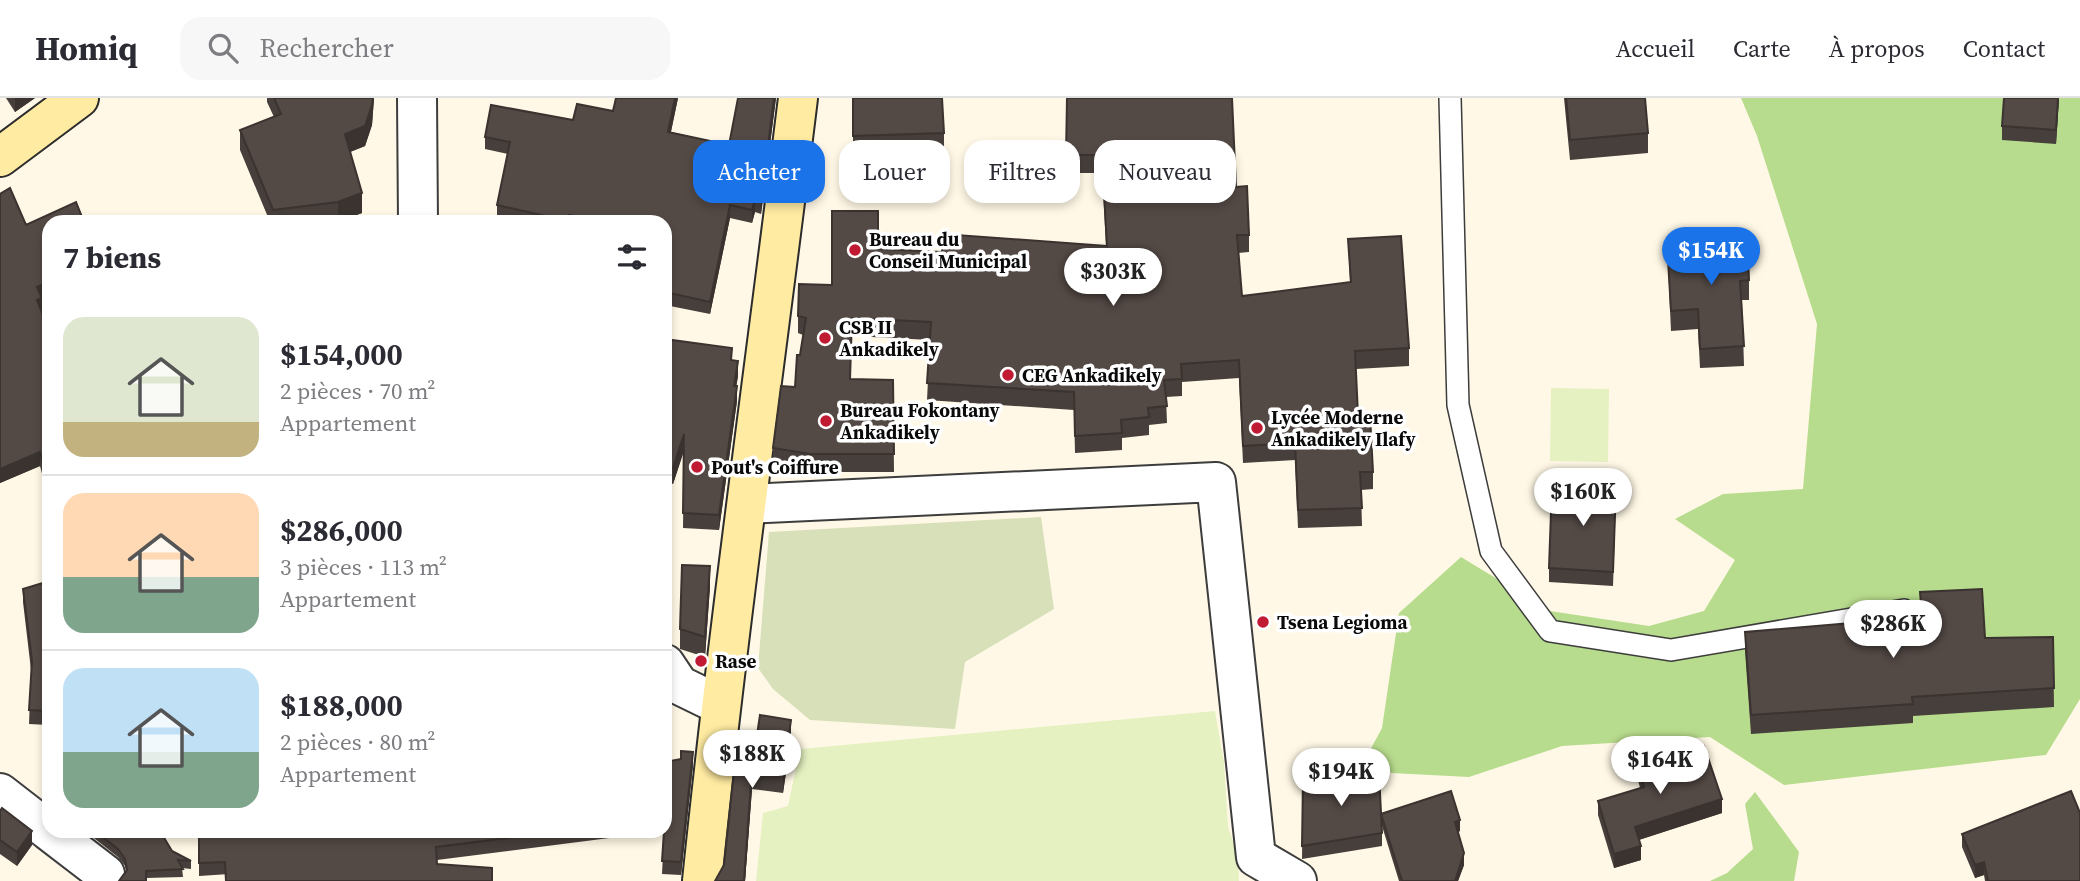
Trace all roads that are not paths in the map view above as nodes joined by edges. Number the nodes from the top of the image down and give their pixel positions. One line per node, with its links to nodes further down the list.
1 (79, 98): 5 (street)
2 (417, 98): 6 (street)
3 (798, 98): 7 (street)
4 (1450, 98): 8 (lane)
5 (0, 157)
6 (418, 215)
7 (748, 504): 10 (street); 16 (street)
8 (1904, 610)
9 (672, 674): 10 (street)
10 (720, 705): 15 (street)
11 (0, 793): 12 (street)
12 (42, 826)
13 (58, 838): 14 (street)
14 (106, 874)
15 (702, 881)
16 (1297, 881)

